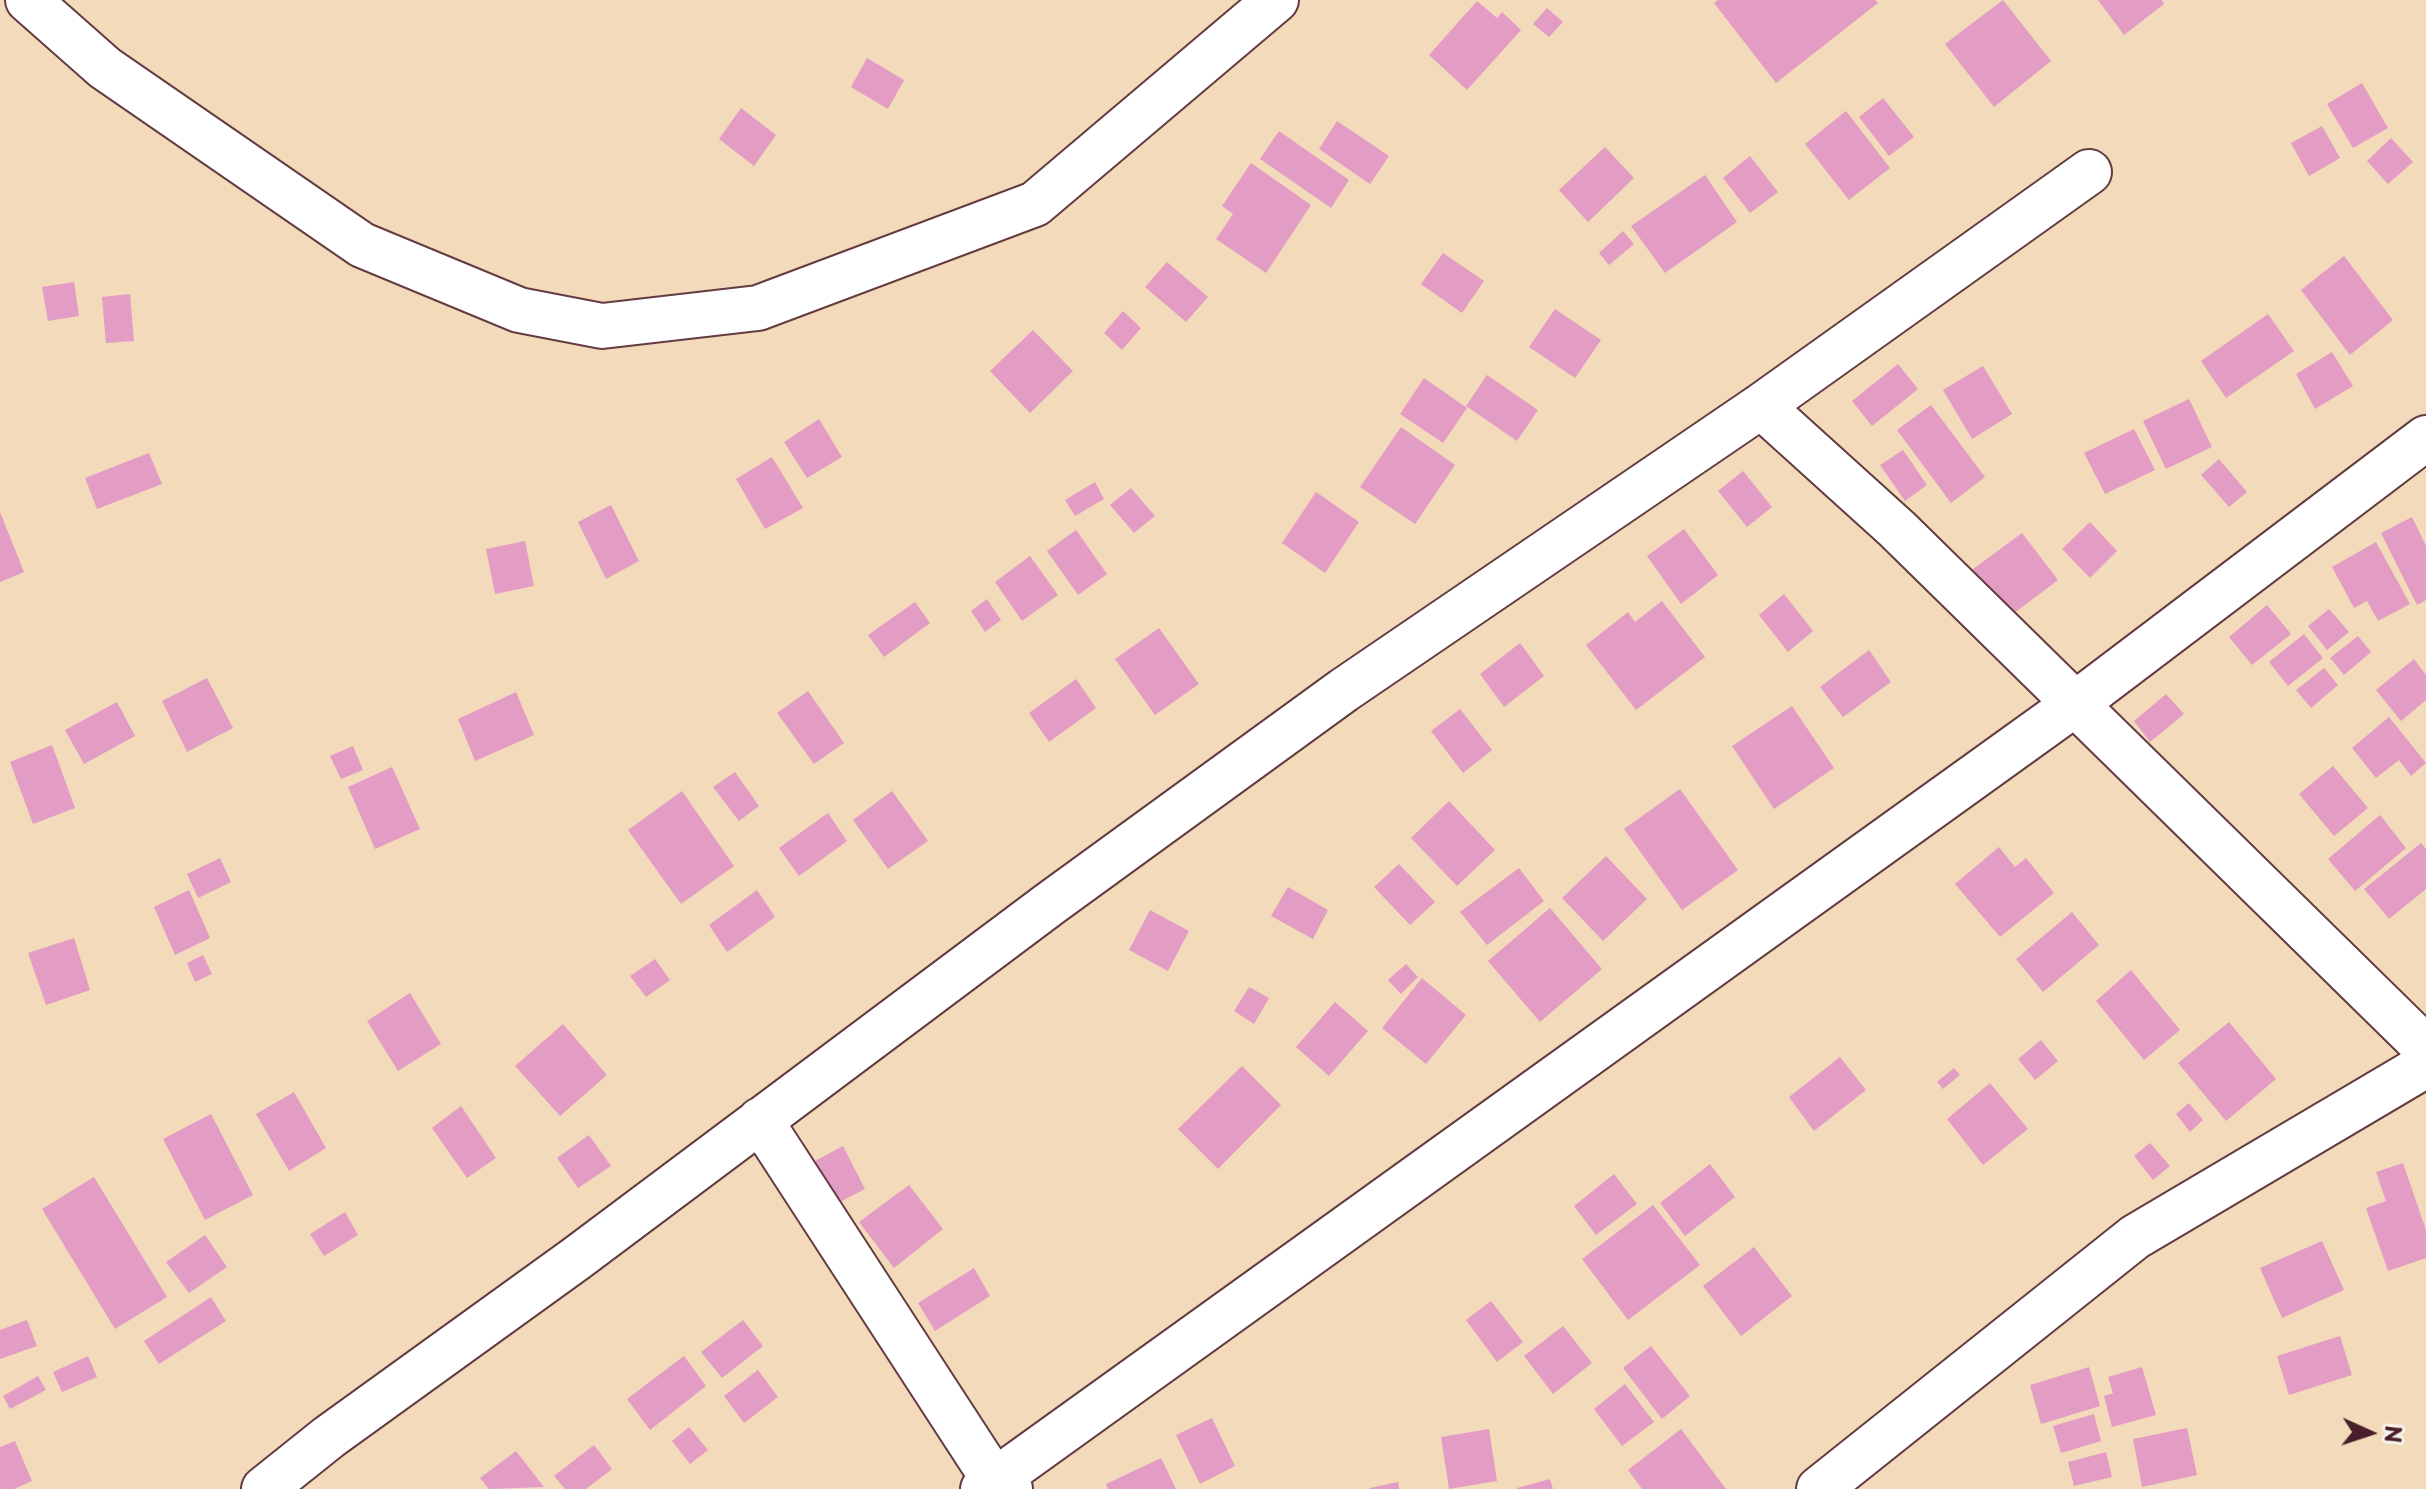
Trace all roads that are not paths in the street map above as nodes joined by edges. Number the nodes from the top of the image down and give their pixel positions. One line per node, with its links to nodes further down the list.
1 (28, 0): 2 (street)
2 (1276, 0)
3 (2089, 172): 4 (street)
4 (1761, 406): 6 (street); 9 (street)
5 (2426, 438): 6 (street)
6 (2075, 704): 7 (street); 10 (street)
7 (2426, 1048)
8 (2426, 1065): 12 (street)
9 (760, 1120): 10 (street); 11 (street)
10 (996, 1486)
11 (264, 1489)
12 (1819, 1489)

